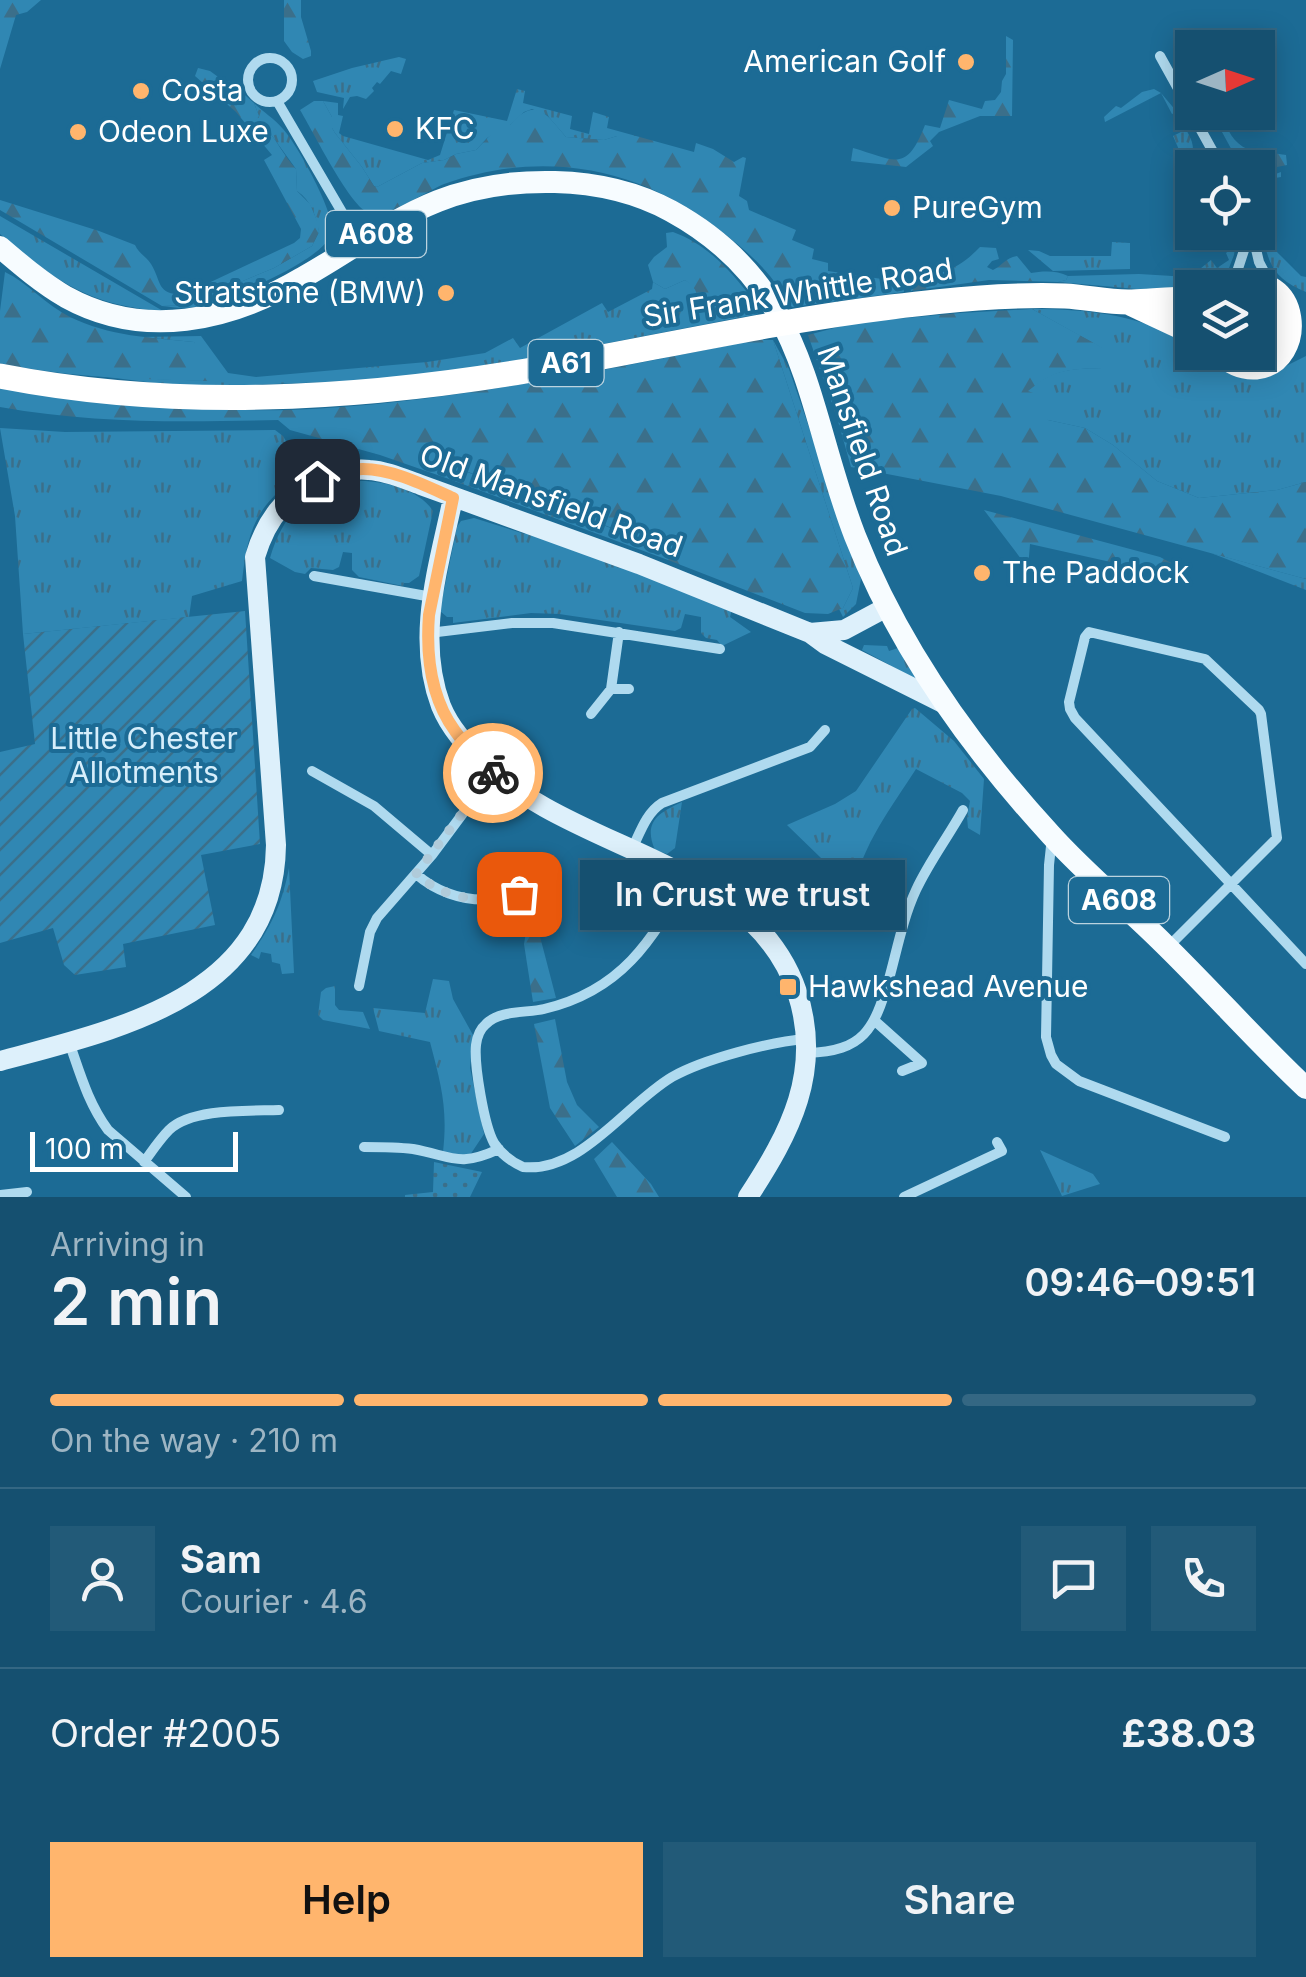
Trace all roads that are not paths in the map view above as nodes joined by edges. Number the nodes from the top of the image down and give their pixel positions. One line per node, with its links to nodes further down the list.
1 (1160, 56): 3 (street)
2 (277, 101): 2 (street); 4 (street)
3 (1212, 150)
4 (360, 243): 5 (main road, Mansfield Road / A608); 16 (main road, Mansfield Road / A608)
5 (0, 247)
6 (1256, 250): 8 (street)
7 (1175, 299): 9 (highway, Sir Frank Whittle Road / A61)
8 (1290, 301): 11 (highway)
9 (1130, 303): 10 (highway, Sir Frank Whittle Road / A61); 12 (highway, Sir Frank Whittle Road / A61)
10 (1175, 324)
11 (1295, 349)
12 (0, 376)
13 (453, 498): 15 (street); 18 (street, Old Mansfield Road); 40 (street, Old Mansfield Road)
14 (314, 576): 15 (street)
15 (432, 597): 19 (street)
16 (887, 607): 18 (street); 23 (main road, Mansfield Road / A608)
17 (620, 632): 19 (street); 20 (street); 21 (street)
18 (810, 633): 23 (street, Old Mansfield Road)
19 (428, 634): 27 (street)
20 (720, 649)
21 (611, 689): 22 (street); 24 (street)
22 (630, 689)
23 (942, 702): 29 (main road, Mansfield Road / A608)
24 (591, 714)
25 (826, 730): 30 (street)
26 (312, 771): 31 (street)
27 (493, 773): 30 (street); 31 (street)
28 (963, 810): 39 (street)
29 (1052, 836): 36 (main road, Mansfield Road / A608); 46 (street)
30 (631, 850): 34 (street)
31 (432, 855): 33 (street)
32 (554, 871): 33 (street)
33 (416, 874): 38 (street)
34 (687, 878): 41 (street); 49 (street)
35 (1231, 884): 35 (street); 36 (street); 37 (street)
36 (1168, 947): 44 (main road, Mansfield Road / A608)
37 (1306, 964)
38 (360, 986)
39 (875, 1021): 41 (street); 43 (street)
40 (69, 1042): 42 (street, Old Mansfield Road); 50 (street)
41 (806, 1046): 49 (street); 53 (street)
42 (0, 1061)
43 (902, 1071)
44 (1306, 1088)
45 (279, 1110): 50 (street)
46 (1225, 1137)
47 (997, 1142): 55 (street)
48 (364, 1146): 49 (street)
49 (498, 1149)
50 (144, 1162): 54 (street)
51 (28, 1192): 52 (street)
52 (0, 1195)
53 (750, 1196)
54 (186, 1197)
55 (904, 1197)

